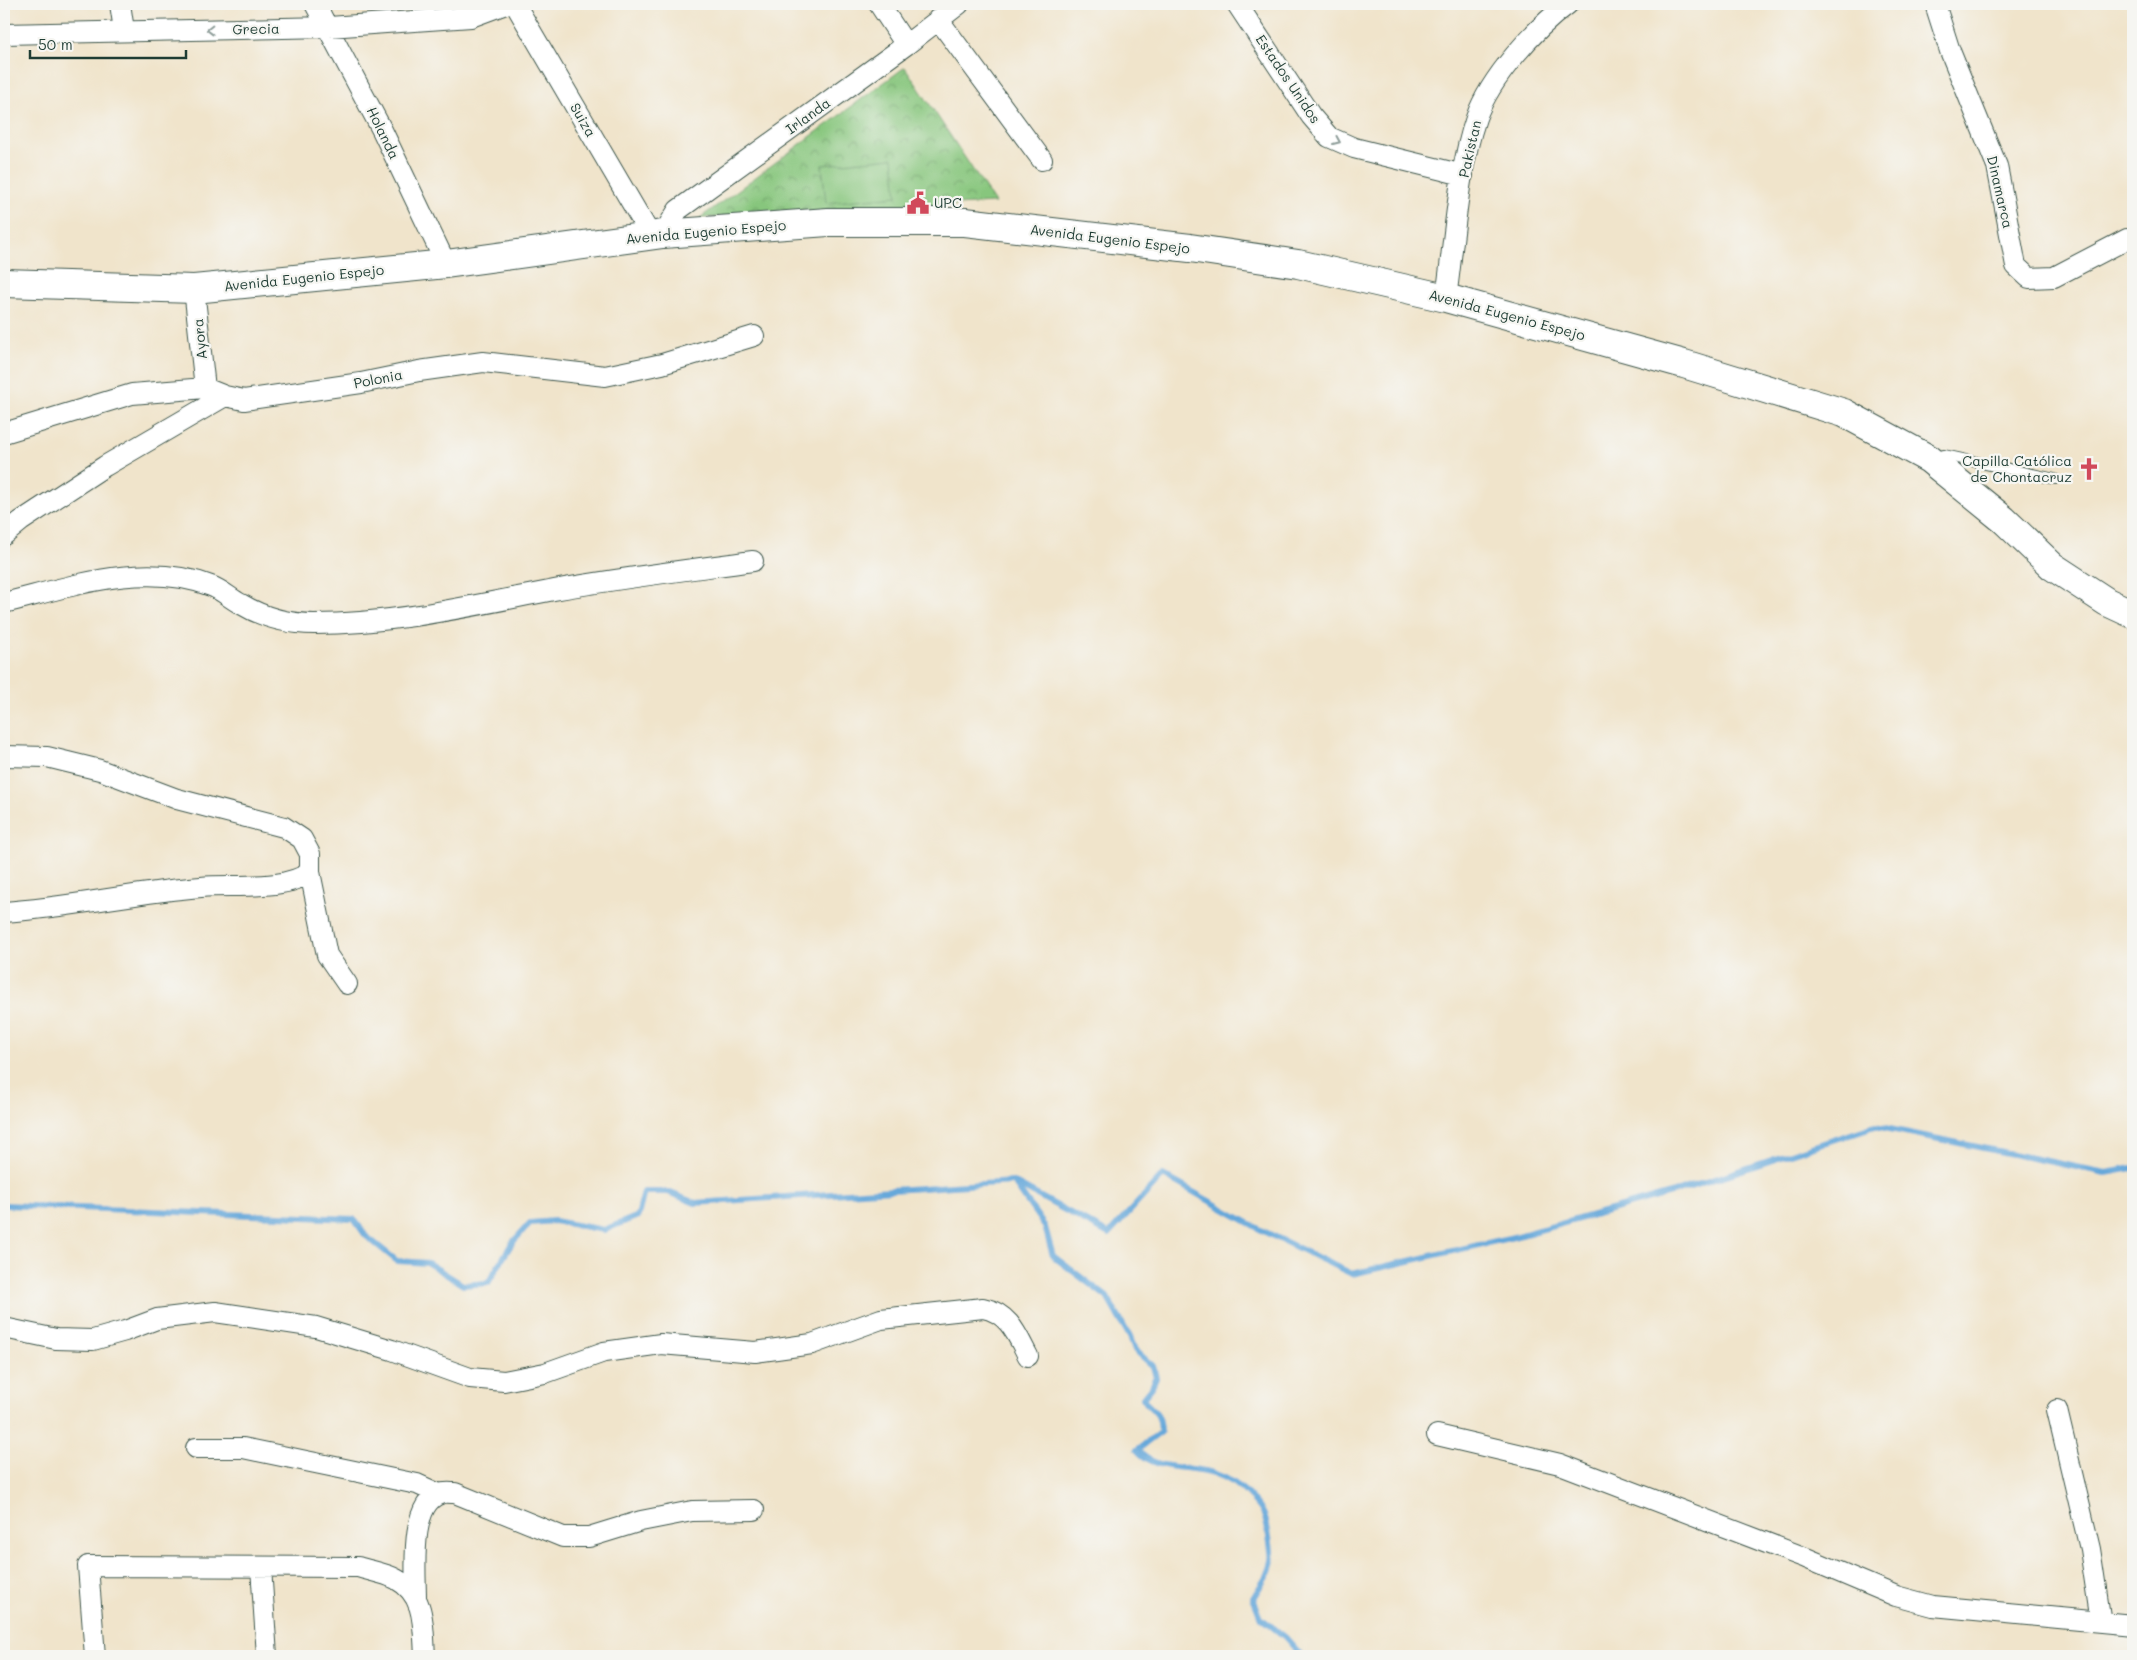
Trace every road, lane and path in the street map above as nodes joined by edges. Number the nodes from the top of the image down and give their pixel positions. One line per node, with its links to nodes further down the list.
1 (120, 4): 13 (street)
2 (315, 4): 12 (street, Holanda)
3 (506, 4): 12 (street, Grecia)
4 (515, 4): 18 (street, Suiza)
5 (879, 4): 15 (street)
6 (959, 4): 11 (street, Irlanda)
7 (1237, 4): 17 (street, Estados Unidos, one-way to 17)
8 (1568, 4): 10 (street, Pakistan)
9 (1936, 4): 19 (street, Dinamarca)
10 (1543, 12): 17 (street, Pakistan)
11 (938, 19): 15 (street, Irlanda); 16 (street)
12 (329, 27): 13 (street, Grecia, one-way to 13); 20 (street, Holanda)
13 (124, 30): 14 (street, Grecia)
14 (4, 34)
15 (906, 45): 18 (street, Irlanda)
16 (1042, 160)
17 (1463, 175): 23 (street, Pakistan)
18 (657, 235): 20 (main road, Avenida Eugenio Espejo); 23 (main road, Avenida Eugenio Espejo)
19 (2127, 239)
20 (446, 264): 22 (main road, Avenida Eugenio Espejo)
21 (4, 283): 22 (main road, Avenida Eugenio Espejo)
22 (194, 289): 25 (street, Ayora)
23 (1446, 298): 28 (main road, Avenida Eugenio Espejo)
24 (754, 336): 26 (street, Polonia)
25 (205, 388): 26 (street, Polonia); 27 (street, Polonia)
26 (224, 396): 30 (street)
27 (4, 433)
28 (1929, 460): 29 (lane); 33 (main road, Avenida Eugenio Espejo)
29 (2055, 479)
30 (4, 535)
31 (753, 560): 32 (street)
32 (4, 603)
33 (2133, 614)
34 (4, 756): 35 (street)
35 (310, 872): 36 (street); 37 (street)
36 (4, 912)
37 (347, 984)
38 (4, 1328): 39 (street)
39 (1028, 1356)
40 (2057, 1410): 47 (street)
41 (1437, 1435): 47 (street)
42 (196, 1448): 43 (street)
43 (439, 1494): 44 (street); 46 (street)
44 (754, 1510)
45 (261, 1567): 46 (street); 49 (street); 50 (street)
46 (419, 1604): 51 (street)
47 (2101, 1622): 48 (street)
48 (2133, 1625)
49 (95, 1656)
50 (267, 1656)
51 (425, 1656)

